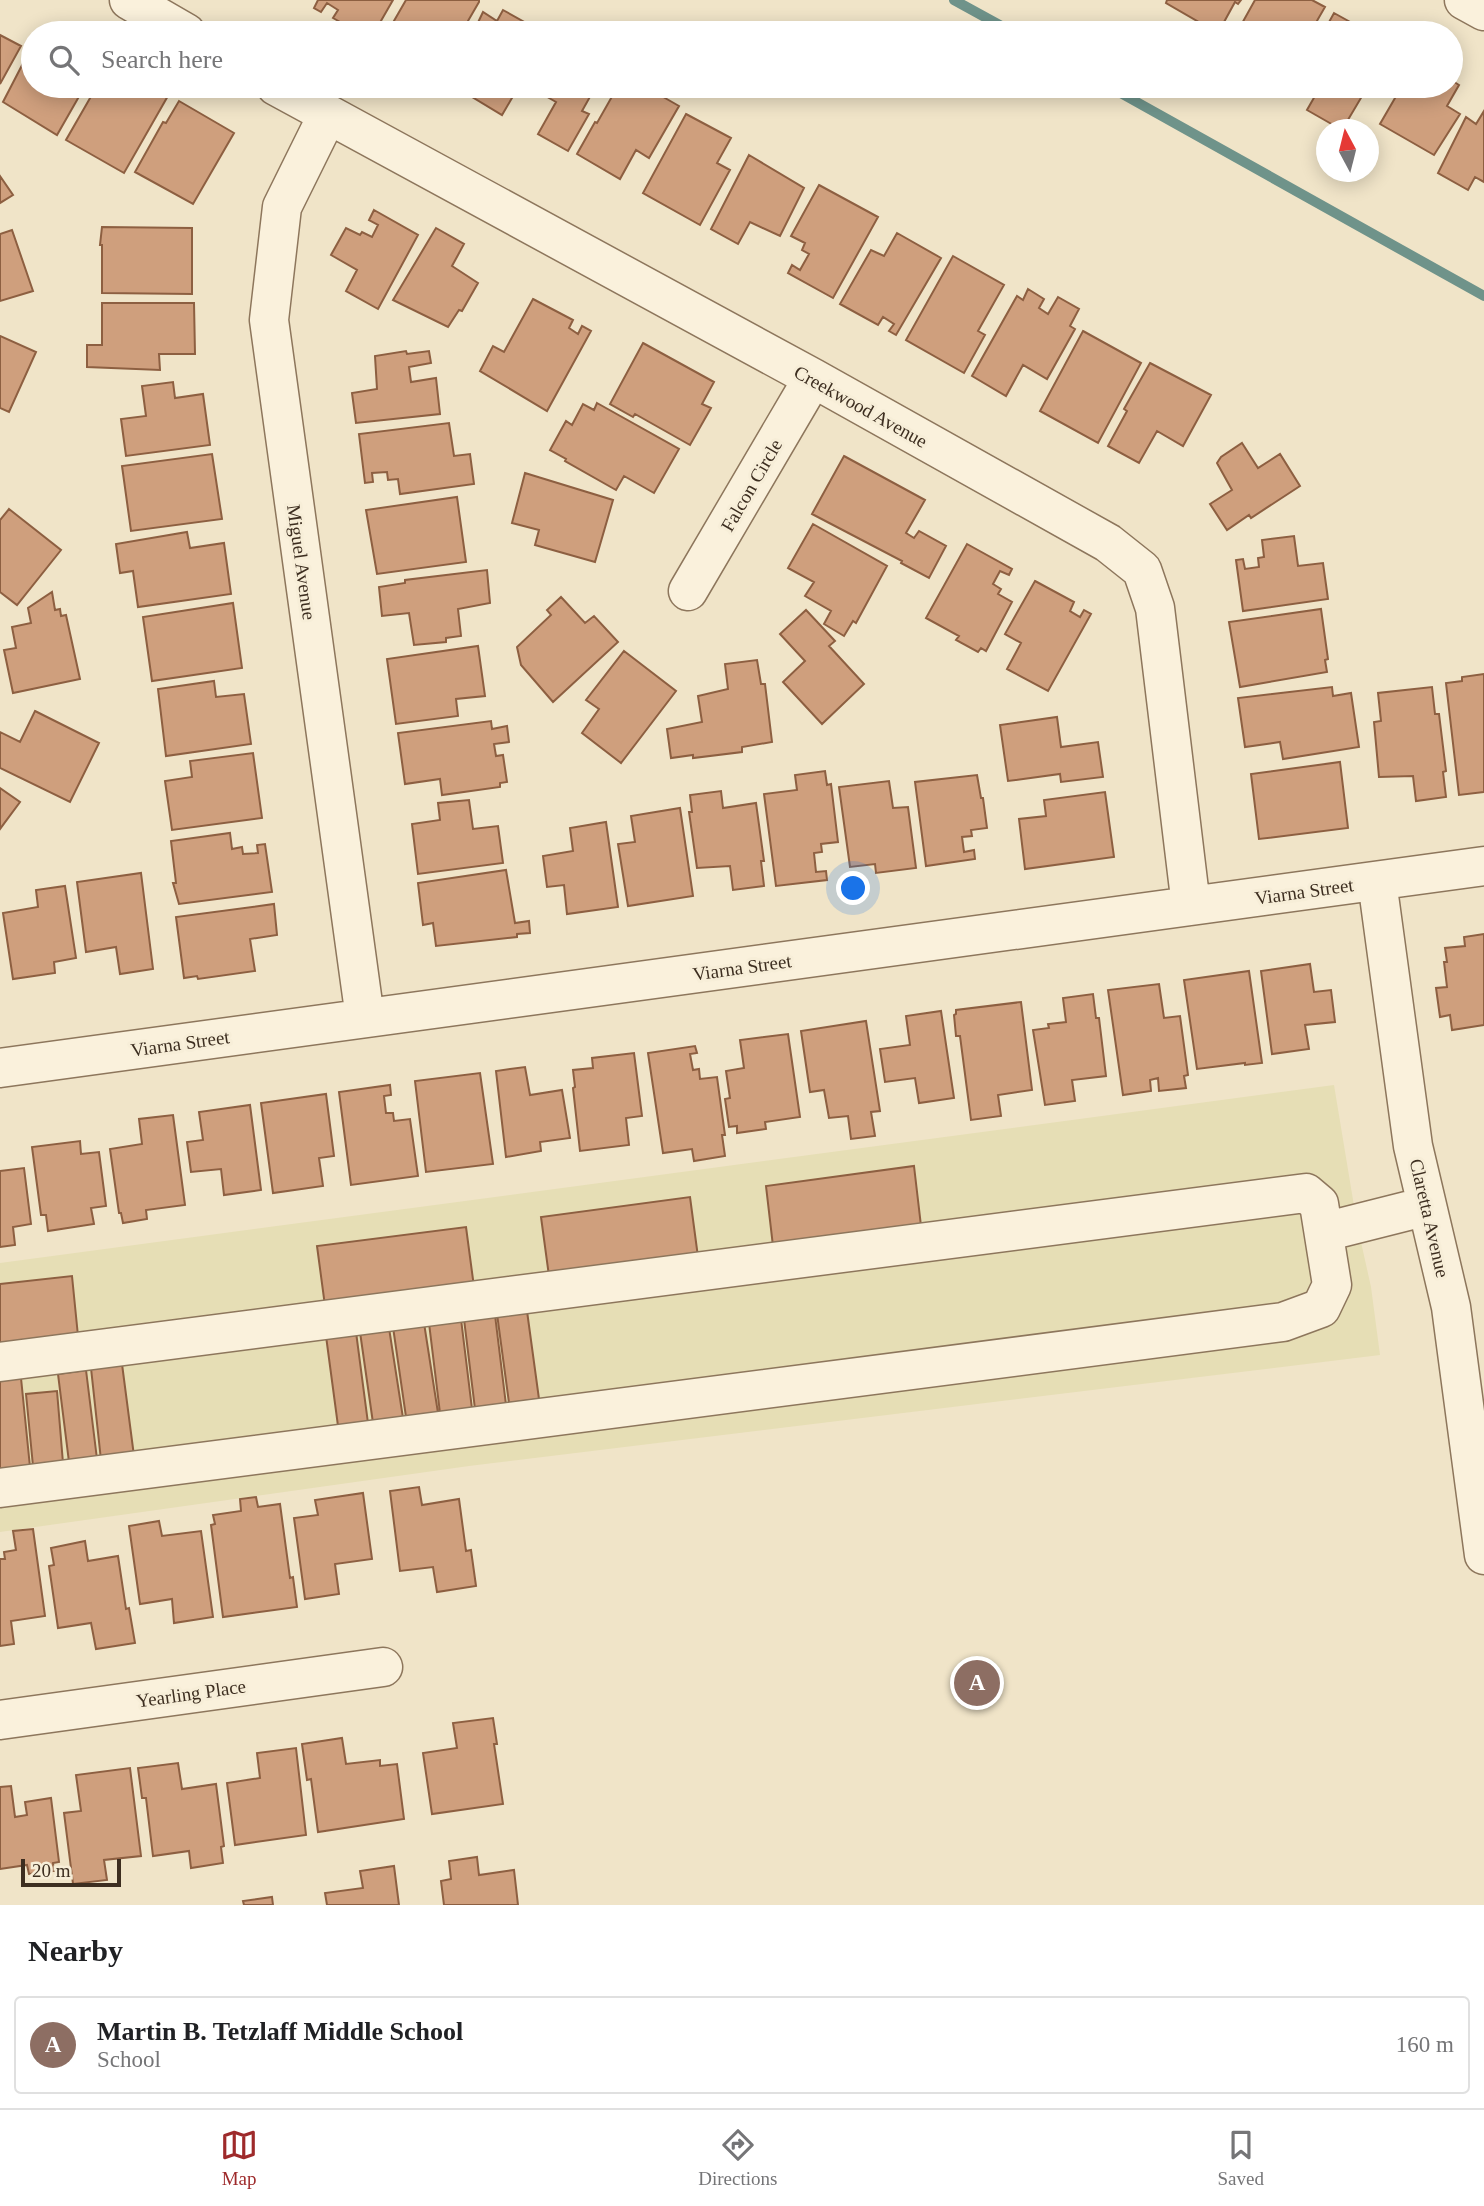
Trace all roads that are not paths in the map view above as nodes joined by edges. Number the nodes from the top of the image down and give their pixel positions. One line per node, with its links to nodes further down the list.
1 (129, 0): 4 (street)
2 (1464, 0): 3 (street)
3 (1484, 11)
4 (165, 21)
5 (296, 98): 6 (street, Creekwood Avenue)
6 (327, 116): 7 (street, Creekwood Avenue); 12 (street, Miguel Avenue)
7 (813, 379): 8 (street, Falcon Circle); 11 (street, Creekwood Avenue)
8 (688, 591)
9 (1484, 866): 10 (street, Viarna Street)
10 (1377, 881): 11 (street, Viarna Street); 14 (street, Claretta Avenue)
11 (1191, 906): 12 (street, Viarna Street)
12 (365, 1018): 13 (street, Viarna Street)
13 (0, 1068)
14 (1427, 1206): 15 (street); 18 (street, Claretta Avenue)
15 (1324, 1232): 16 (street); 17 (street)
16 (0, 1362)
17 (0, 1488)
18 (1484, 1555)
19 (383, 1667): 20 (street, Yearling Place)
20 (0, 1720)

